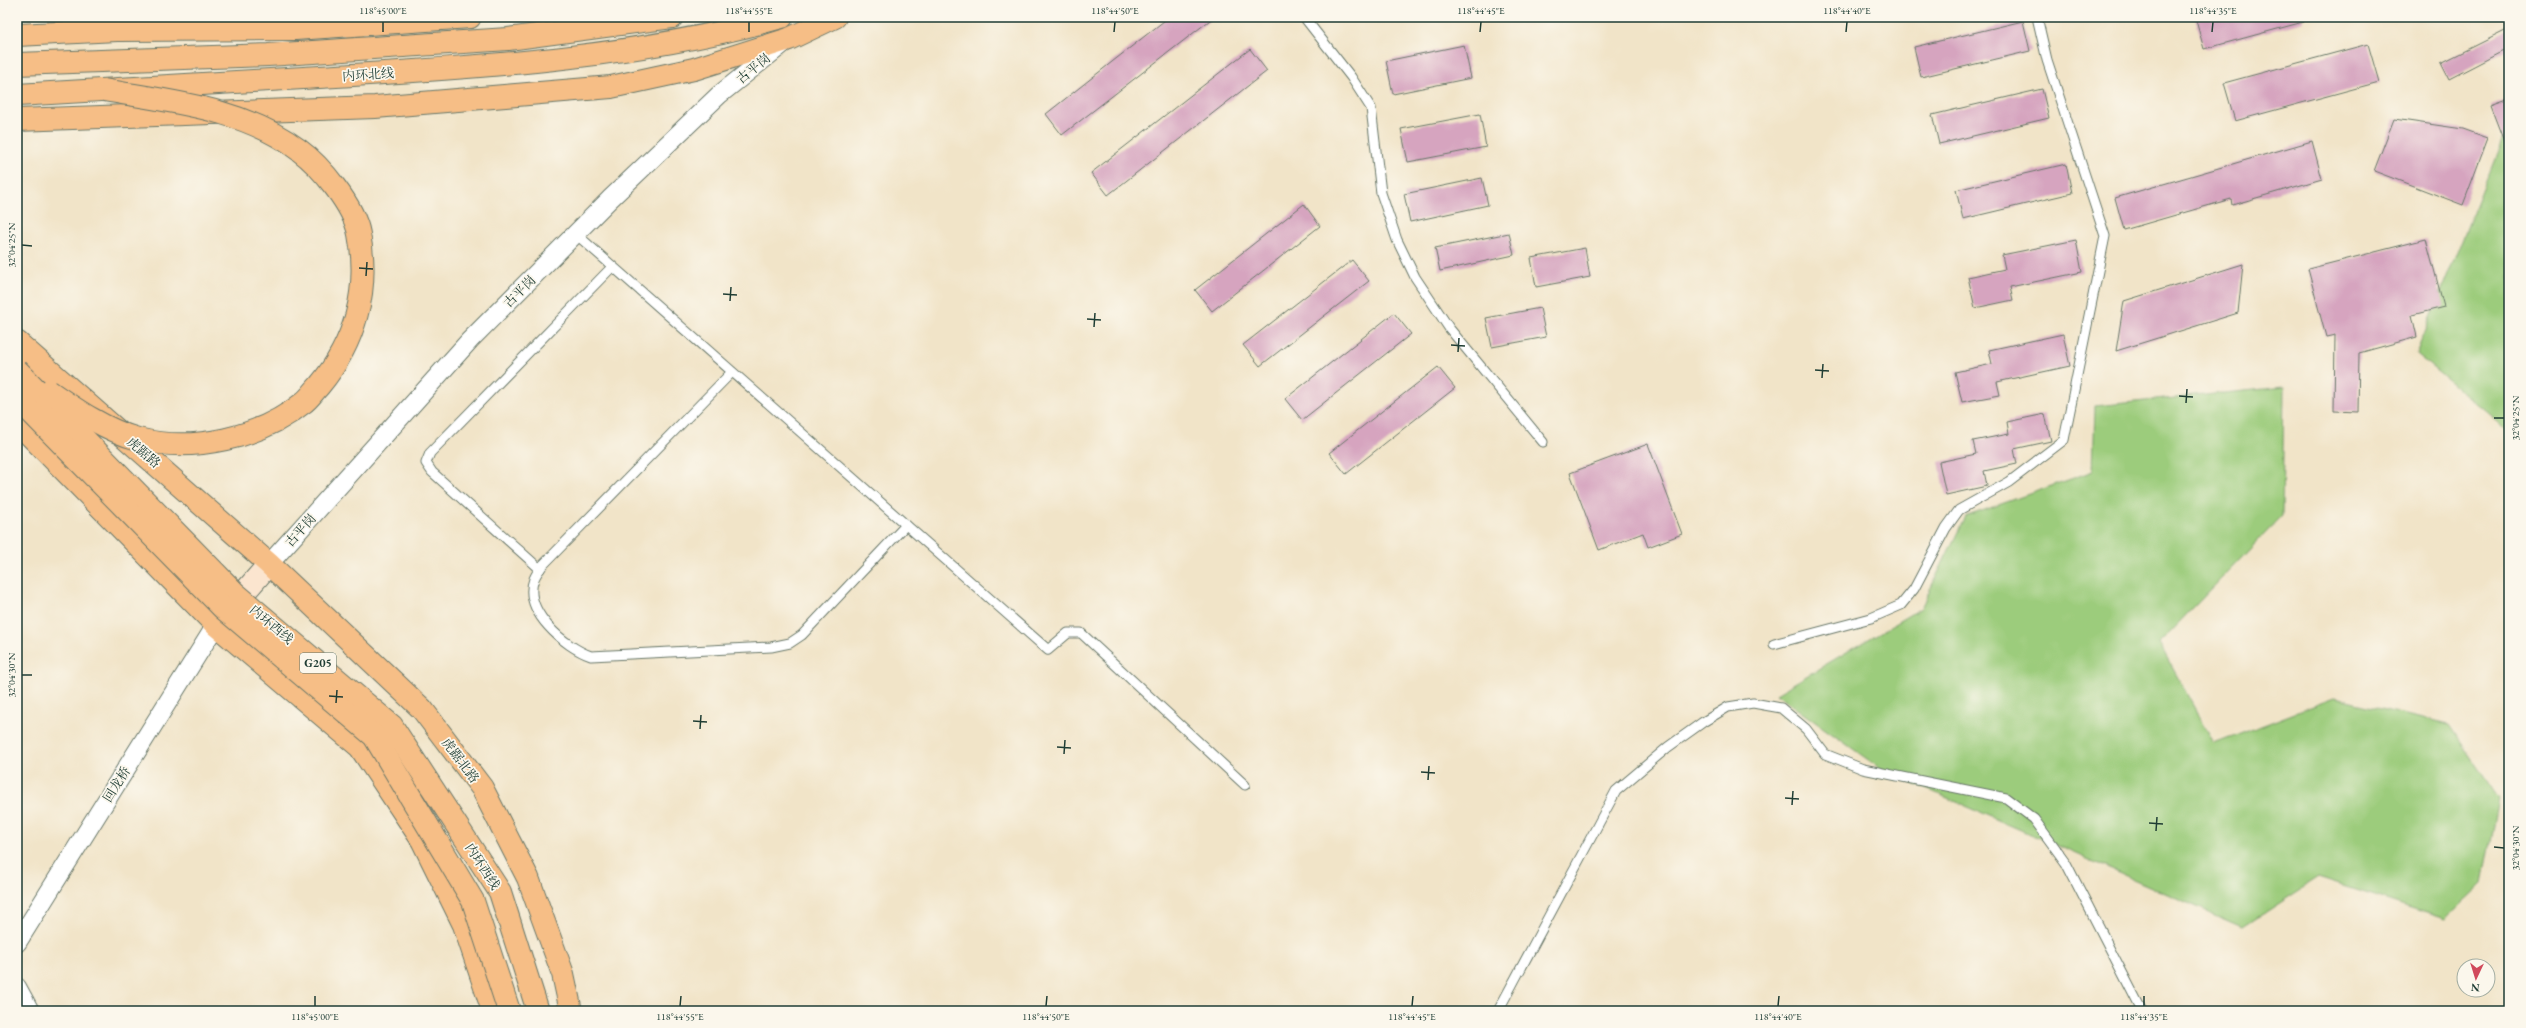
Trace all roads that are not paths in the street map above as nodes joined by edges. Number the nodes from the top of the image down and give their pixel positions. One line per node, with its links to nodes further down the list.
1 (470, 17): 7 (main road)
2 (782, 17): 10 (main road, 内环北线, bridge)
3 (835, 17): 8 (main road)
4 (1304, 17): 20 (lane)
5 (2037, 17): 25 (lane)
6 (669, 18): 9 (main road, 内环北线)
7 (17, 35)
8 (789, 39): 12 (main road); 13 (street, 古平岗)
9 (17, 64)
10 (104, 90): 11 (main road, 内环北线); 16 (main road, bridge)
11 (17, 95)
12 (21, 121)
13 (576, 234): 14 (lane); 22 (street, 古平岗)
14 (612, 267): 17 (lane); 23 (lane)
15 (17, 342): 22 (main road, 虎踞路)
16 (17, 369): 32 (main road, 内环西线 / G205, bridge)
17 (732, 372): 21 (lane); 23 (lane)
18 (17, 398): 31 (main road, 内环西线 / G205, bridge)
19 (17, 422): 24 (main road)
20 (1543, 442)
21 (906, 525): 23 (lane); 26 (lane)
22 (269, 564): 24 (main road); 33 (main road, 虎踞北路)
23 (540, 569)
24 (216, 625): 27 (street, 回龙桥); 30 (main road)
25 (1774, 644)
26 (1245, 785)
27 (17, 943)
28 (17, 987): 29 (street)
29 (30, 1011)
30 (493, 1011)
31 (509, 1011)
32 (538, 1011)
33 (571, 1011)
34 (1498, 1011): 35 (lane)
35 (2142, 1011)

